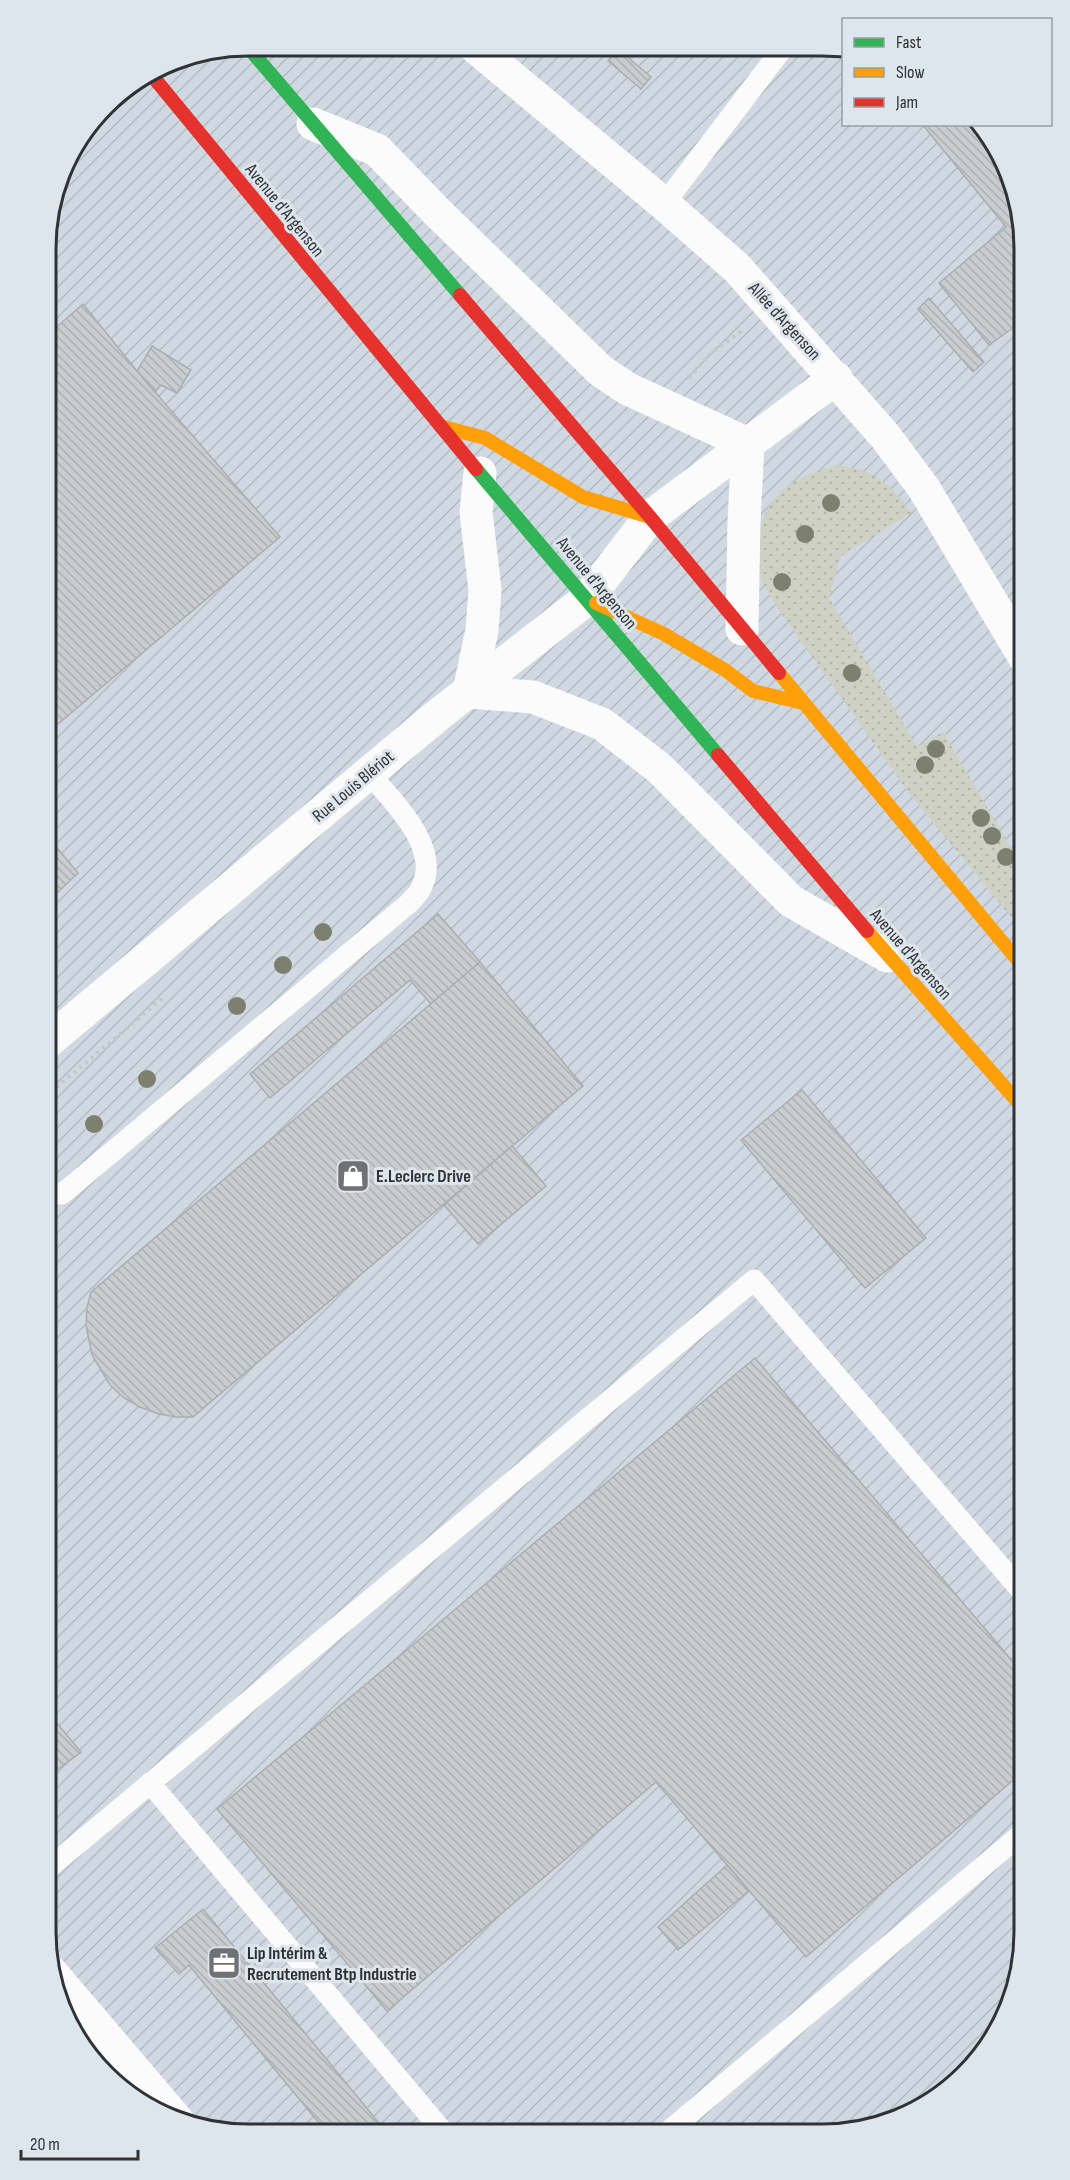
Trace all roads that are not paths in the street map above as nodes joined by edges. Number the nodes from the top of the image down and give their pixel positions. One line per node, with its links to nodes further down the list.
1 (778, 55): 6 (lane)
2 (255, 56): 5 (main road)
3 (490, 56): 6 (street, Allée d’Argenson)
4 (155, 79): 8 (main road, Avenue d'Argenson)
5 (313, 124): 9 (street); 11 (main road)
6 (664, 204): 7 (street, Allée d’Argenson)
7 (836, 378): 9 (street, Rue Louis Blériot); 14 (street, Allée d’Argenson)
8 (440, 426): 10 (main road, Avenue d'Argenson); 11 (main road)
9 (748, 444): 11 (street, Rue Louis Blériot); 13 (street)
10 (480, 473): 12 (main road, Avenue d'Argenson); 15 (street)
11 (650, 517): 12 (street, Rue Louis Blériot); 13 (main road)
12 (587, 599): 15 (street, Rue Louis Blériot); 16 (main road); 19 (main road, Avenue d'Argenson)
13 (742, 629): 16 (main road)
14 (1014, 639)
15 (469, 692): 17 (street, Rue Louis Blériot); 19 (street)
16 (803, 703): 18 (main road)
17 (369, 773): 20 (street, Rue Louis Blériot); 22 (lane)
18 (1014, 956)
19 (889, 957): 21 (main road, Avenue d'Argenson)
20 (56, 1035)
21 (1014, 1098)
22 (56, 1193)
23 (1014, 1582): 24 (lane)
24 (150, 1783): 26 (lane); 29 (lane)
25 (1014, 1840): 30 (lane)
26 (56, 1862)
27 (64, 1987): 28 (street)
28 (165, 2106)
29 (437, 2124)
30 (675, 2124)

